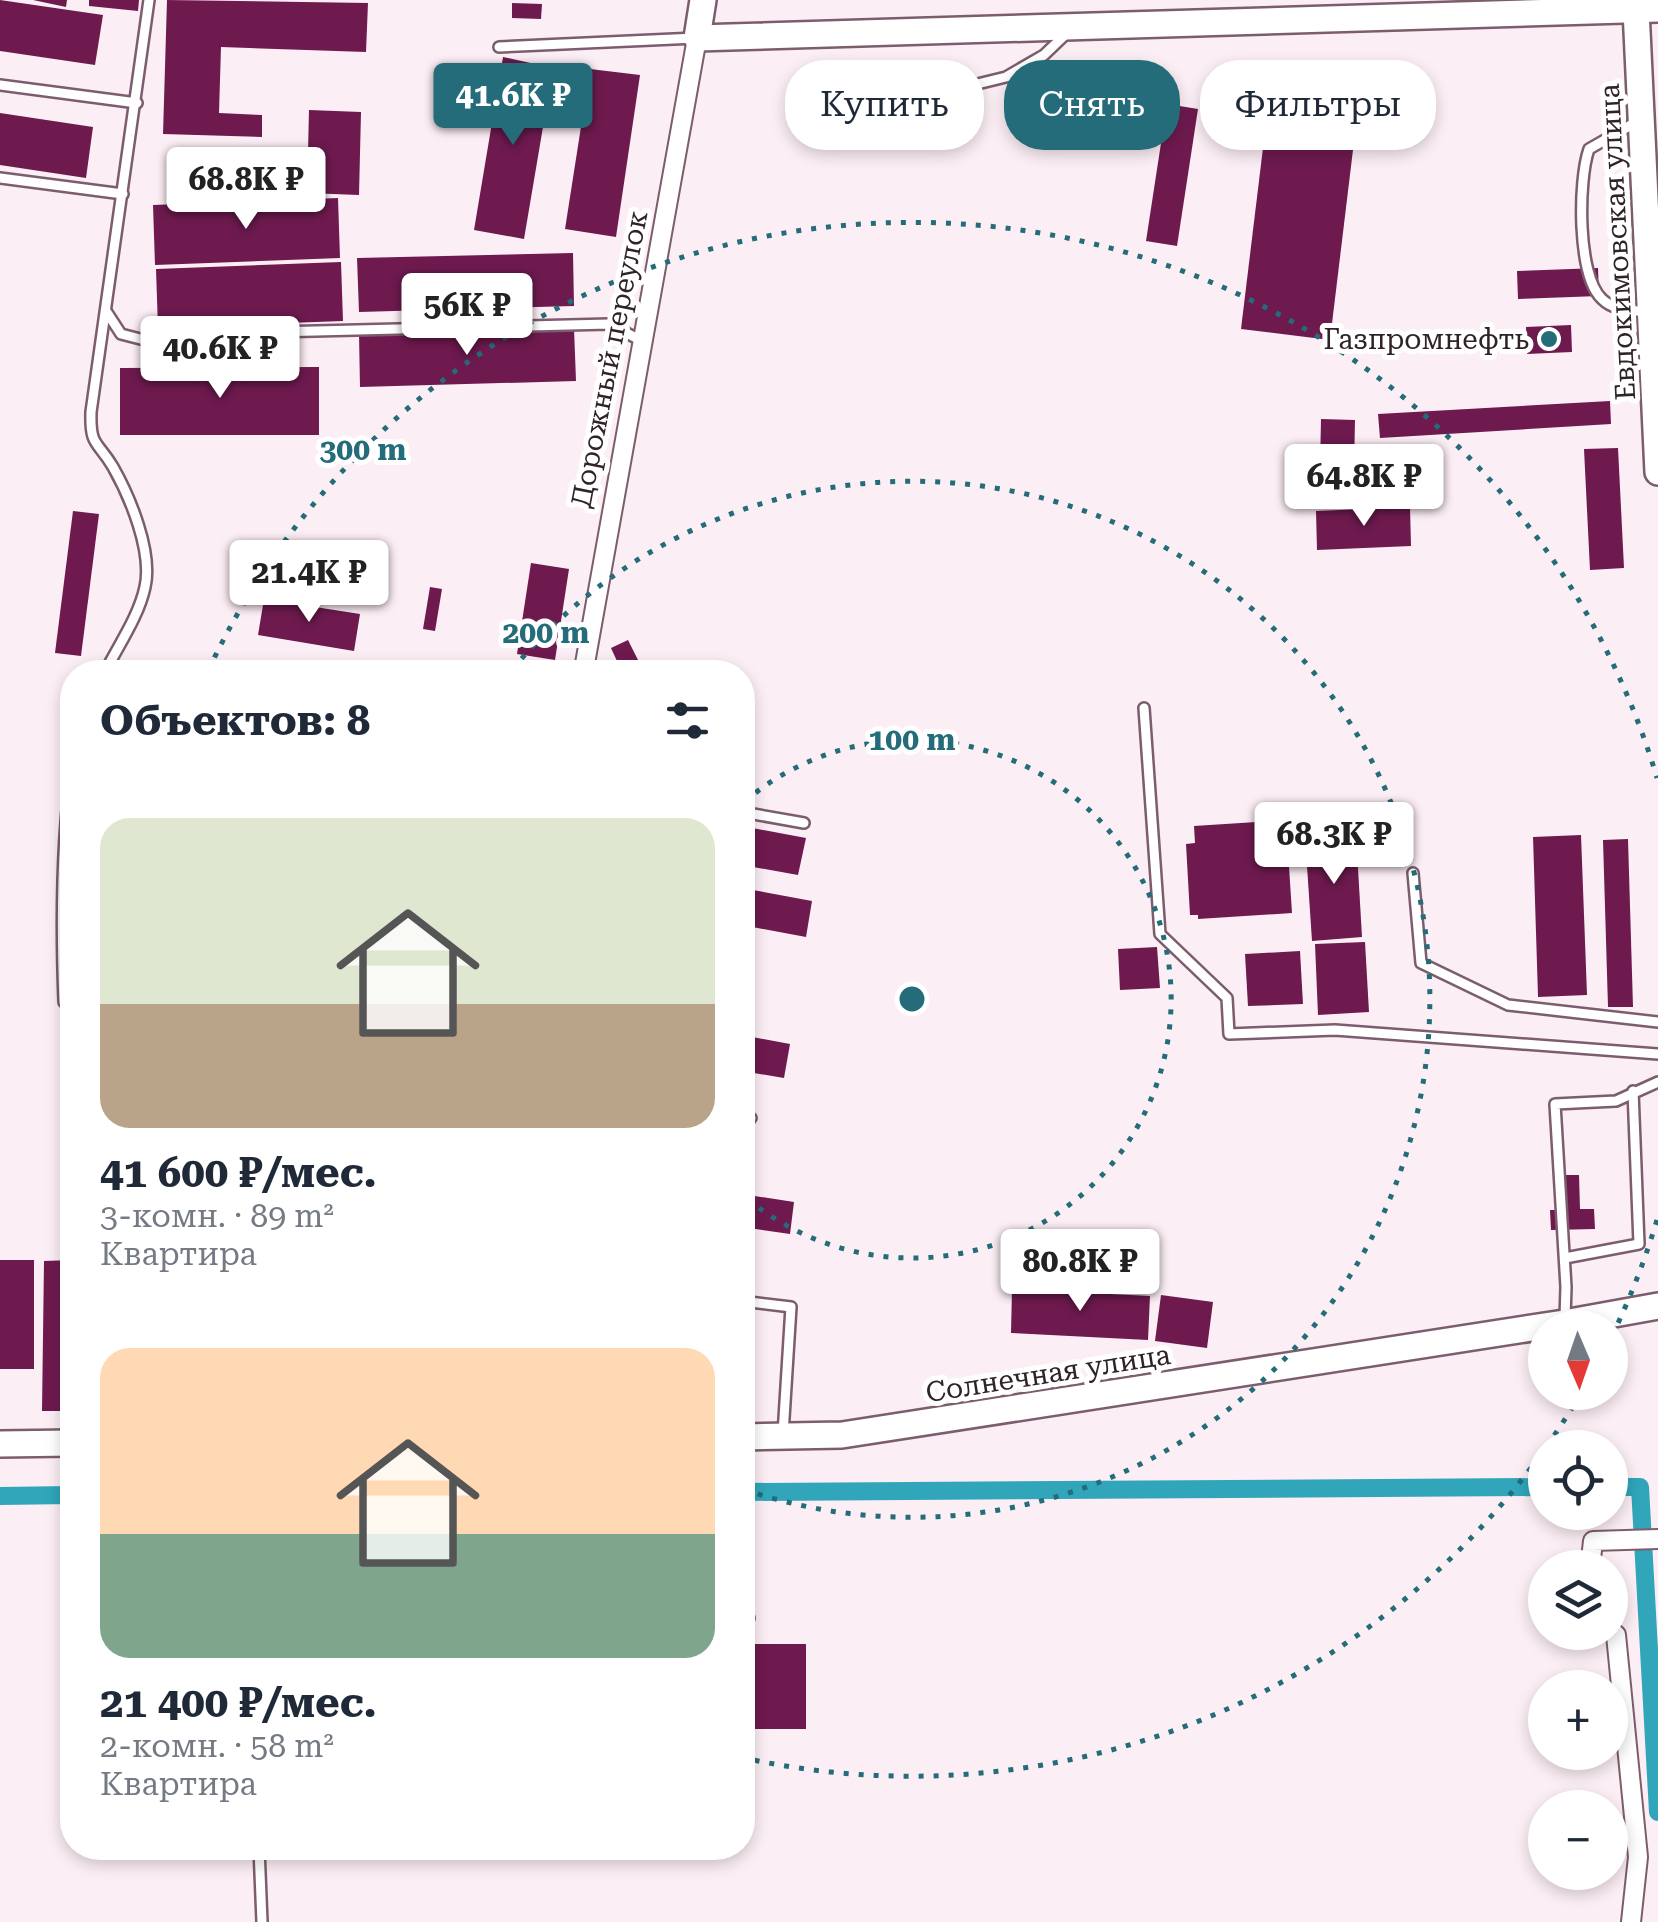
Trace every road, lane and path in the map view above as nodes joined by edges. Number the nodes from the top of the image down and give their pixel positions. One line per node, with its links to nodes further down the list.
1 (149, 0): 10 (lane)
2 (703, 0): 6 (main road, Дорожный переулок)
3 (1418, 8): 4 (main road); 5 (main road)
4 (1647, 10): 11 (main road, Евдокимовская улица)
5 (1074, 27): 6 (main road); 8 (lane)
6 (697, 38): 7 (lane); 16 (street, Дорожный переулок)
7 (499, 47)
8 (984, 82)
9 (0, 85): 10 (lane)
10 (137, 102): 13 (lane)
11 (1640, 120): 15 (main road, Евдокимовская улица); 15 (lane)
12 (0, 178): 13 (lane)
13 (123, 194): 14 (lane)
14 (106, 311): 16 (lane); 18 (lane)
15 (1651, 312): 17 (main road, Евдокимовская улица)
16 (644, 342): 19 (street, Дорожный переулок)
17 (1658, 467)
18 (111, 660)
19 (587, 660)
20 (1144, 708): 25 (lane)
21 (755, 815): 22 (lane)
22 (804, 824)
23 (1413, 873): 24 (lane)
24 (1658, 1022)
25 (1658, 1054)
26 (1658, 1082): 27 (lane)
27 (1633, 1090): 28 (lane); 28 (lane)
28 (1564, 1258): 31 (lane)
29 (755, 1302): 34 (lane)
30 (1658, 1306): 32 (main road, Солнечная улица)
31 (1564, 1310)
32 (1628, 1312)
33 (1528, 1330): 34 (main road, Солнечная улица)
34 (782, 1436): 35 (main road, Солнечная улица)
35 (755, 1437)
36 (60, 1443): 37 (main road)
37 (0, 1444)
38 (1658, 1539): 39 (street)
39 (1592, 1550)
40 (1617, 1650): 43 (street)
41 (259, 1860): 42 (lane)
42 (262, 1922)
43 (1632, 1922)

